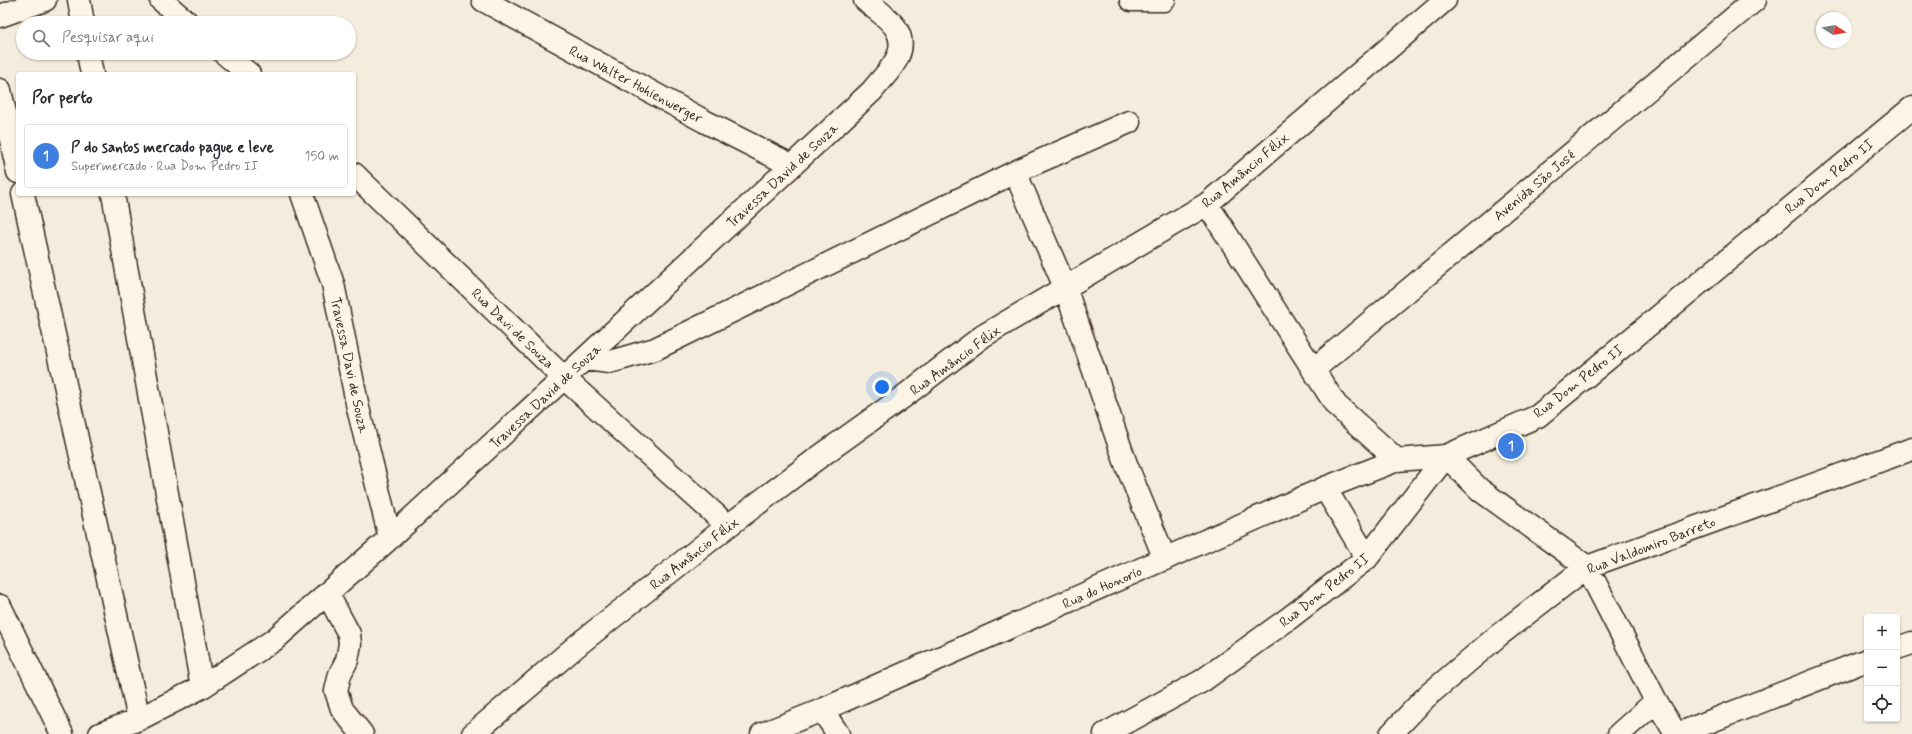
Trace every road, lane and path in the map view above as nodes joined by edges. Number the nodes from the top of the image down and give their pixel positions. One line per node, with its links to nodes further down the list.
1 (45, 0): 10 (street)
2 (79, 0): 11 (street)
3 (161, 0): 12 (street)
4 (483, 0): 21 (street, Rua Walter Hohienwerger)
5 (865, 0): 21 (street, Travessa David de Souza)
6 (1131, 0): 7 (street)
7 (1164, 0)
8 (1445, 0): 27 (street, Rua Amâncio Félix)
9 (1755, 0): 30 (street, Avenida São José)
10 (0, 16)
11 (82, 16)
12 (180, 16)
13 (89, 60): 15 (street)
14 (232, 60): 16 (street)
15 (92, 72)
16 (247, 72)
17 (0, 90): 20 (street)
18 (1912, 108): 33 (street, Rua Dom Pedro II)
19 (1129, 122): 22 (street)
20 (16, 163)
21 (791, 165): 29 (street, Travessa David de Souza)
22 (1015, 172): 28 (street); 29 (street)
23 (356, 176): 31 (street, Rua Davi de Souza)
24 (23, 196): 49 (street)
25 (113, 196): 46 (street)
26 (303, 196): 37 (street, Travessa Davi de Souza)
27 (1207, 204): 28 (street, Rua Amâncio Félix); 30 (street)
28 (1065, 287): 36 (street, Rua Amâncio Félix); 39 (street)
29 (585, 359): 31 (street, Travessa David de Souza)
30 (1313, 370): 34 (street)
31 (564, 378): 36 (street, Rua Davi de Souza); 37 (street, Travessa David de Souza)
32 (1912, 449): 40 (street, Rua Valdomiro Barreto)
33 (1446, 456): 34 (street, Rua do Honorio); 38 (street, Rua Dom Pedro II); 40 (street)
34 (1397, 460): 35 (street, Rua do Honorio)
35 (1325, 488): 38 (street); 39 (street, Rua do Honorio)
36 (728, 526): 53 (street, Rua Amâncio Félix)
37 (390, 538): 41 (street, Travessa David de Souza)
38 (1367, 558): 56 (street, Rua Dom Pedro II)
39 (1165, 559): 48 (street, Rua do Honorio)
40 (1587, 568): 47 (street); 57 (street, Rua Valdomiro Barreto)
41 (327, 593): 46 (street, Travessa David de Souza); 52 (street)
42 (0, 606): 50 (street)
43 (1912, 643): 44 (street)
44 (1900, 647)
45 (1864, 661): 59 (street)
46 (202, 687): 49 (street, Travessa David de Souza)
47 (1656, 701): 58 (street); 59 (street)
48 (822, 710): 54 (street, Rua do Honorio); 55 (street)
49 (139, 718): 51 (street, Travessa David de Souza)
50 (62, 734)
51 (100, 734)
52 (362, 734)
53 (473, 734)
54 (762, 734)
55 (838, 734)
56 (1105, 734)
57 (1391, 734)
58 (1619, 734)
59 (1677, 734)

